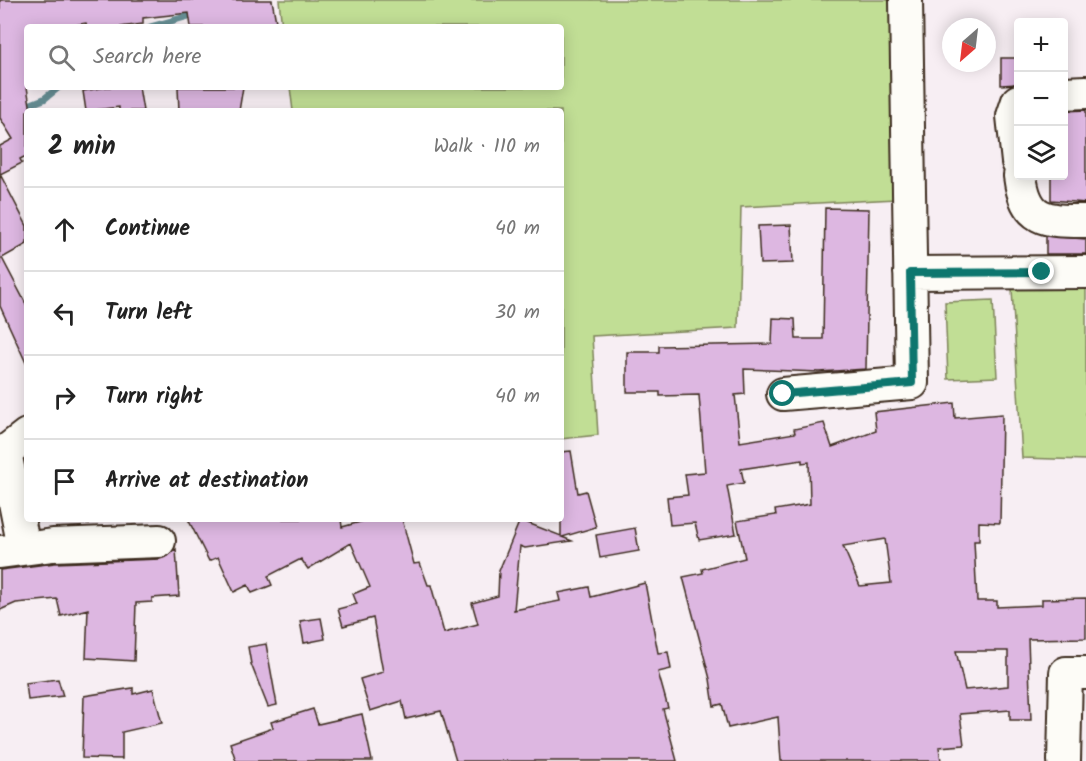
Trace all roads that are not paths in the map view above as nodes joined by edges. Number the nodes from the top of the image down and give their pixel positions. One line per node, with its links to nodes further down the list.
1 (906, 0): 7 (street)
2 (1086, 92): 3 (street)
3 (1068, 93)
4 (1021, 180): 5 (street)
5 (1086, 221)
6 (1086, 272): 7 (street)
7 (910, 273): 8 (street)
8 (783, 394)
9 (11, 444): 11 (street)
10 (159, 541): 11 (street)
11 (12, 550)
12 (1076, 673): 13 (street)
13 (1064, 761)

